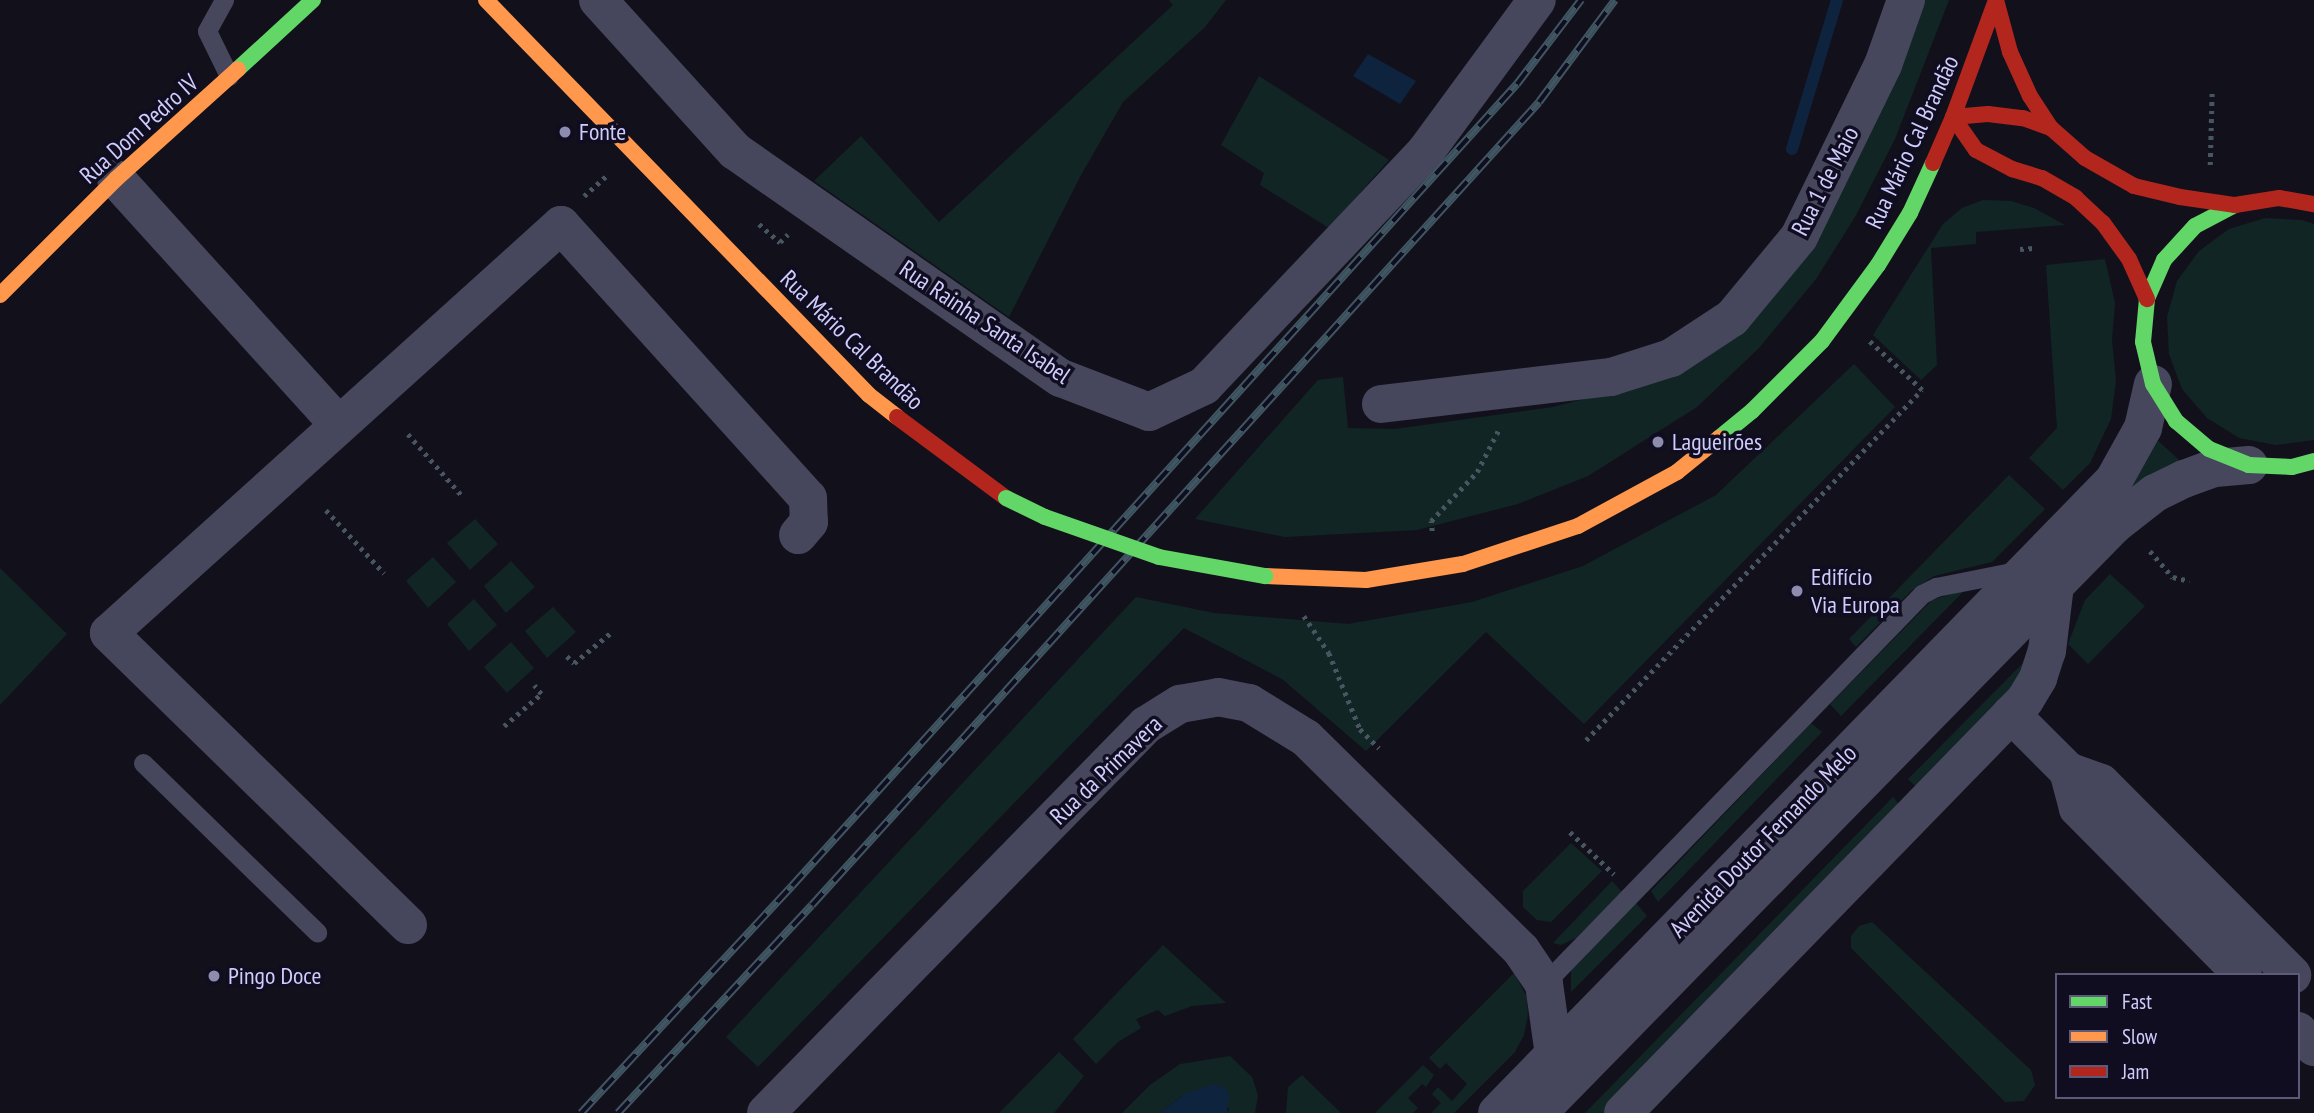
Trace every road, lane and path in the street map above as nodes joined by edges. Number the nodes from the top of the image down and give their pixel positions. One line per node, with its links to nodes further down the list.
1 (224, 0): 8 (lane)
2 (313, 0): 8 (street, Rua Dom Pedro IV)
3 (486, 0): 17 (street, Rua Mário Cal Brandão, bridge)
4 (597, 0): 5 (street, Rua Rainha Santa Isabel)
5 (1538, 0)
6 (1906, 0): 26 (street, Rua 1 de Maio)
7 (1996, 0): 10 (street, Rua Mário Cal Brandão); 11 (street)
8 (229, 76): 15 (street, Rua Dom Pedro IV)
9 (2212, 89): 12 (path)
10 (1953, 117): 11 (street); 14 (street); 17 (street, Rua Mário Cal Brandão)
11 (2051, 128): 19 (street)
12 (2210, 166)
13 (1976, 168): 14 (street)
14 (2012, 170): 23 (street)
15 (116, 179): 22 (street, Rua Dom Pedro IV); 28 (street)
16 (1941, 180): 17 (street)
17 (1921, 189)
18 (2314, 204): 19 (street)
19 (2235, 205): 23 (street)
20 (2034, 248): 21 (path)
21 (2020, 249)
22 (0, 295)
23 (2147, 299): 25 (street)
24 (1864, 335): 46 (path)
25 (2153, 384): 31 (street); 38 (street, Avenida Doutor Fernando Melo)
26 (1517, 388): 27 (street, Rua 1 de Maio); 35 (path)
27 (1381, 404)
28 (338, 424): 34 (street); 50 (street)
29 (408, 434): 32 (path)
30 (2314, 461): 31 (street)
31 (2249, 465): 38 (street, Avenida Doutor Fernando Melo)
32 (464, 498)
33 (326, 510): 37 (path)
34 (798, 535)
35 (1433, 536)
36 (2150, 551): 39 (path)
37 (384, 573)
38 (2042, 577): 44 (street); 55 (lane); 59 (street, Avenida Doutor Fernando Melo); 63 (street, Avenida Doutor Fernando Melo)
39 (2190, 581)
40 (1301, 611): 47 (path)
41 (612, 631): 42 (path)
42 (567, 656)
43 (534, 685): 45 (path)
44 (2011, 715): 49 (street); 60 (street)
45 (503, 726)
46 (1586, 740)
47 (1379, 748)
48 (143, 763): 51 (lane)
49 (2068, 771): 52 (street); 53 (street)
50 (408, 925)
51 (317, 932)
52 (2241, 973)
53 (2290, 973)
54 (2300, 983): 56 (street)
55 (1544, 984): 59 (street, Rua da Primavera); 61 (street, Rua da Primavera)
56 (2314, 997)
57 (2300, 1033): 58 (street)
58 (2314, 1047)
59 (1555, 1055): 62 (street, Avenida Doutor Fernando Melo)
60 (1646, 1105)
61 (766, 1113)
62 (1497, 1113)
63 (1538, 1113)

